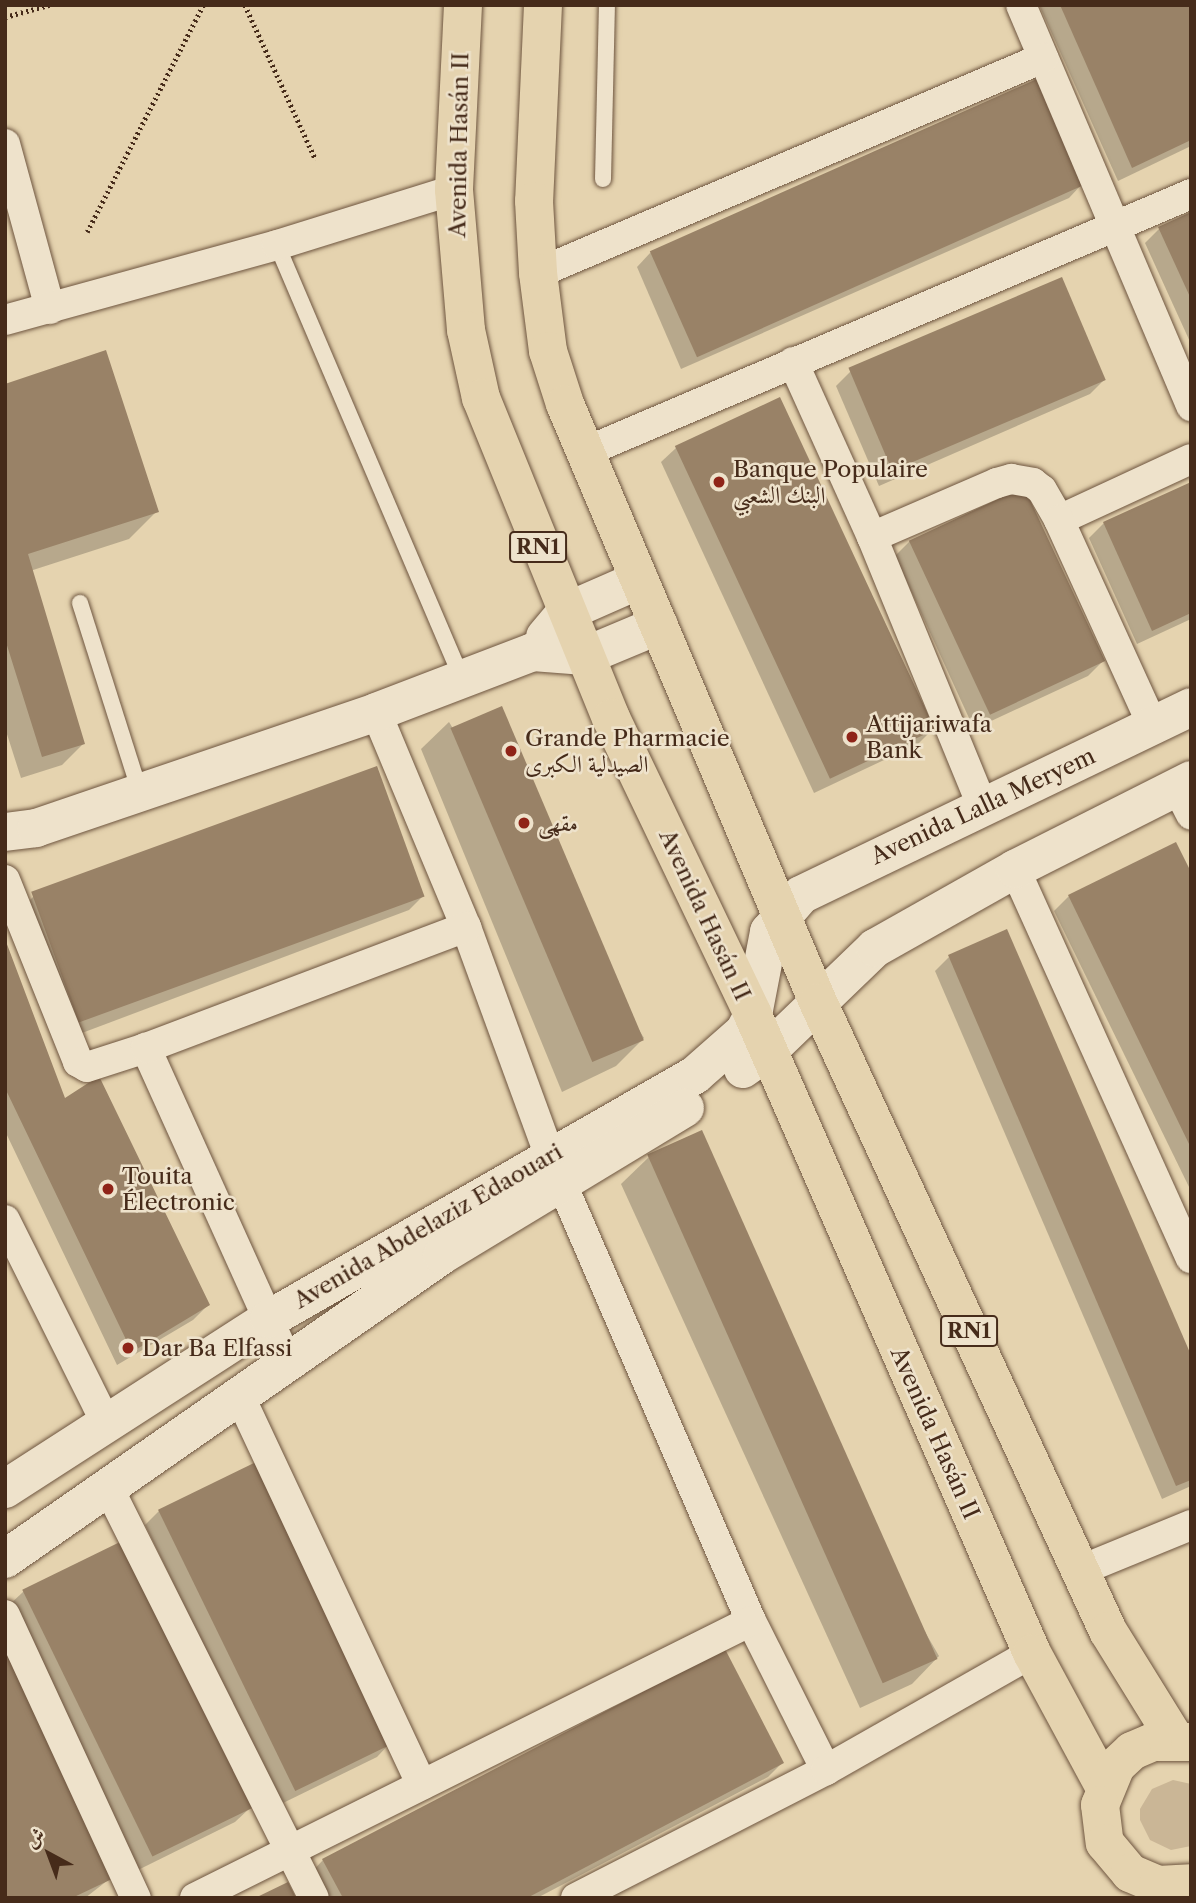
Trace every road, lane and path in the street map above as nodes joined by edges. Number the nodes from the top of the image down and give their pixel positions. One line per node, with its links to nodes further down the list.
1 (49, 5): 8 (path)
2 (203, 5): 16 (path)
3 (245, 5): 11 (path)
4 (463, 5): 13 (main road, Avenida Hasán II / RN1)
5 (543, 5): 18 (main road, RN1)
6 (607, 5): 12 (lane)
7 (1021, 5): 9 (street)
8 (5, 17)
9 (1043, 58): 15 (street); 18 (street)
10 (5, 145): 19 (street)
11 (316, 160)
12 (603, 179)
13 (454, 190): 17 (street); 29 (main road, Avenida Hasán II / RN1)
14 (1191, 194): 15 (street)
15 (1114, 229): 21 (street); 22 (street)
16 (87, 232)
17 (277, 245): 19 (street); 33 (lane)
18 (538, 273): 23 (main road, RN1)
19 (50, 309): 20 (street)
20 (5, 320)
21 (793, 362): 23 (street); 26 (street)
22 (1191, 406)
23 (585, 452): 27 (main road, RN1)
24 (1191, 459): 25 (street)
25 (1059, 520): 26 (street); 36 (street)
26 (872, 537): 39 (street)
27 (639, 580): 29 (street); 30 (main road, RN1)
28 (80, 603): 37 (lane)
29 (566, 612): 31 (street); 32 (main road, Avenida Hasán II / RN1)
30 (659, 625): 32 (street); 43 (main road, RN1)
31 (533, 652): 32 (street); 33 (street)
32 (585, 656): 46 (main road, Avenida Hasán II / RN1)
33 (462, 679): 35 (street)
34 (1191, 707): 36 (street, Avenida Lalla Meryem)
35 (376, 712): 37 (street); 44 (street)
36 (1153, 726): 39 (street, Avenida Lalla Meryem)
37 (140, 792): 40 (street)
38 (1186, 794): 41 (street)
39 (983, 808): 43 (street, Avenida Lalla Meryem)
40 (5, 832)
41 (1015, 869): 45 (street); 51 (street)
42 (5, 880): 47 (street)
43 (781, 913): 45 (main road, RN1); 46 (street, Avenida Abdelaziz Edaouari)
44 (466, 927): 47 (street); 49 (street)
45 (818, 1002): 48 (street, Avenida Abdelaziz Edaouari); 60 (main road, RN1)
46 (752, 1015): 48 (main road, Avenida Hasán II / RN1); 49 (street, Avenida Abdelaziz Edaouari)
47 (146, 1048): 52 (street)
48 (768, 1051): 49 (street, Avenida Abdelaziz Edaouari); 63 (main road, Avenida Hasán II / RN1)
49 (556, 1168): 52 (street, Avenida Abdelaziz Edaouari); 53 (street, Avenida Abdelaziz Edaouari); 62 (street)
50 (5, 1220): 55 (street)
51 (1191, 1258)
52 (269, 1320): 53 (street); 55 (street, Avenida Abdelaziz Edaouari)
53 (288, 1363): 54 (street, Avenida Abdelaziz Edaouari)
54 (241, 1399): 57 (street, Avenida Abdelaziz Edaouari); 66 (street)
55 (106, 1423): 56 (street, Avenida Abdelaziz Edaouari)
56 (5, 1489)
57 (110, 1490): 59 (street, Avenida Abdelaziz Edaouari); 68 (street)
58 (1191, 1525): 60 (street)
59 (5, 1559)
60 (1079, 1571): 64 (main road, RN1)
61 (5, 1615): 71 (street)
62 (751, 1621): 65 (street); 66 (street)
63 (1032, 1653): 65 (street); 67 (main road, Avenida Hasán II / RN1)
64 (1183, 1741): 67 (main road, RN1)
65 (826, 1770): 74 (street)
66 (422, 1785): 68 (street)
67 (1104, 1786): 70 (main road)
68 (290, 1851): 72 (street); 73 (street)
69 (1191, 1883): 70 (main road)
70 (1144, 1888)
71 (136, 1898)
72 (195, 1898)
73 (314, 1898)
74 (576, 1898)

